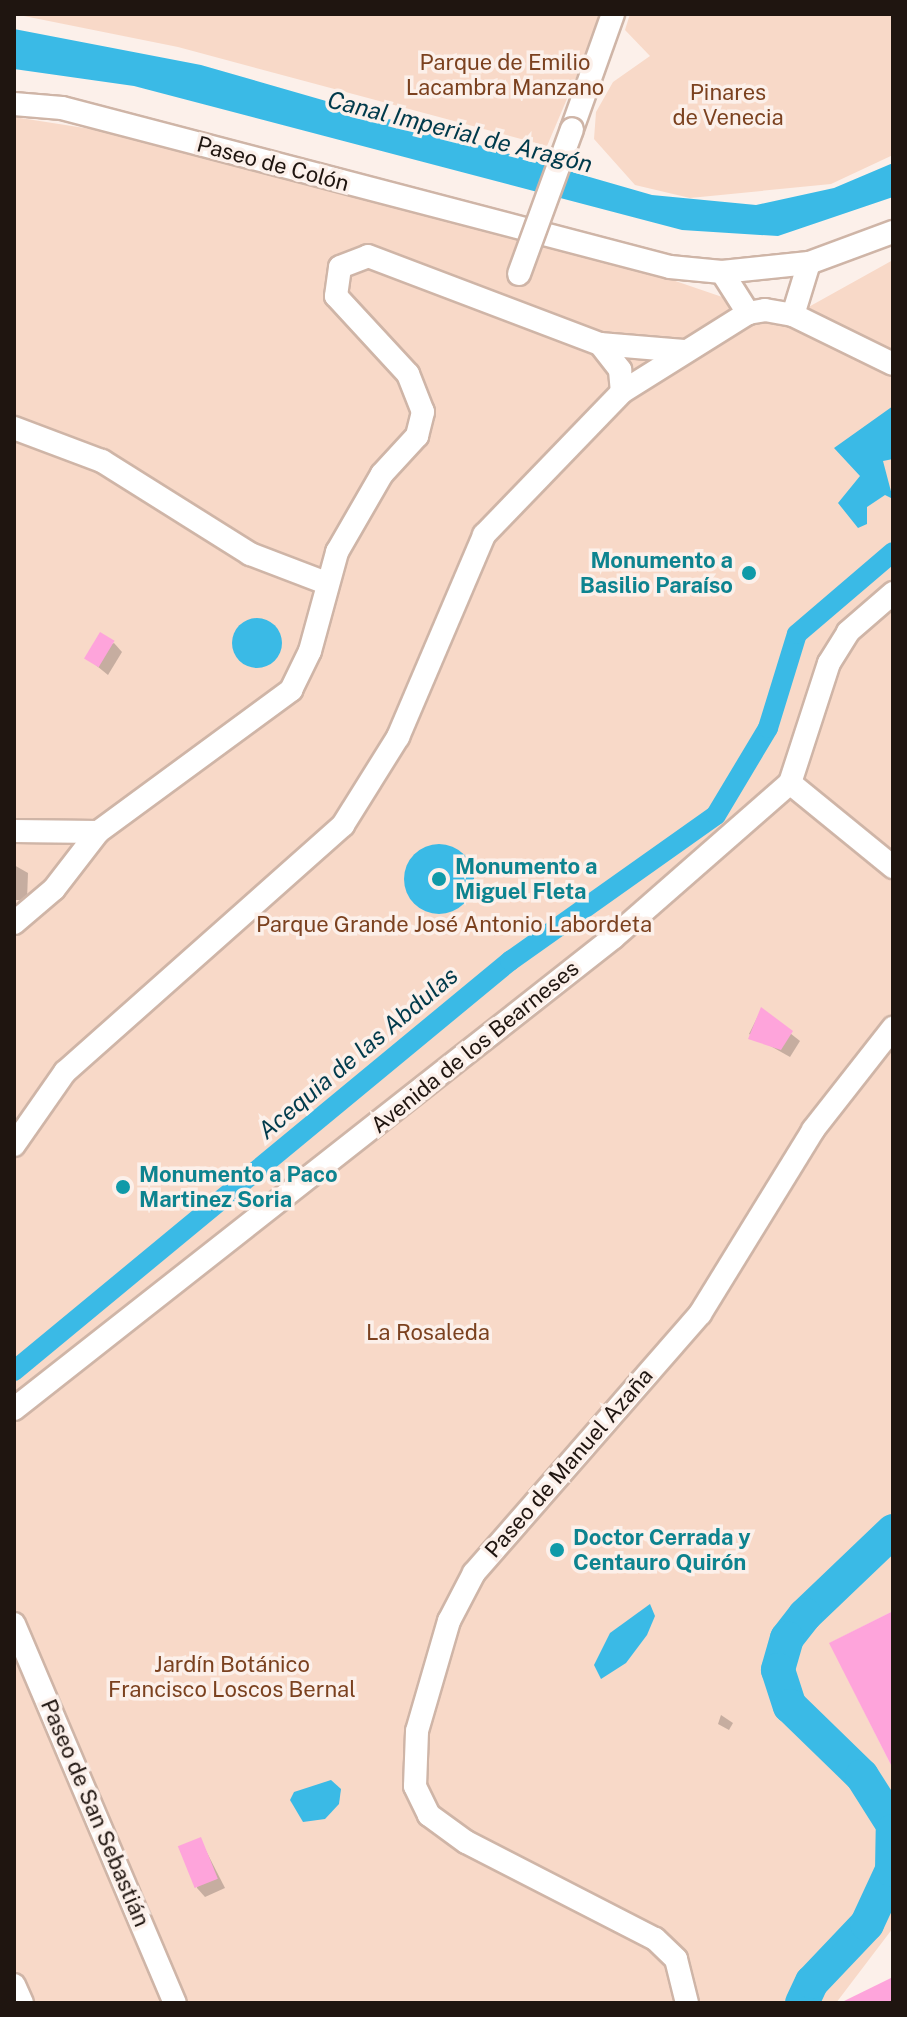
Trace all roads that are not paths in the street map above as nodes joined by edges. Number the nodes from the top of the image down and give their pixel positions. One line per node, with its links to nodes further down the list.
1 (613, 14): 6 (street, bridge)
2 (14, 104): 5 (street, Paseo de Colón)
3 (893, 232): 4 (street, Paseo de Colón)
4 (809, 263): 5 (street, Paseo de Colón); 8 (street)
5 (722, 272): 7 (street)
6 (507, 306): 9 (street); 14 (street)
7 (748, 313): 8 (street); 10 (street)
8 (793, 315): 11 (street)
9 (600, 344): 10 (street); 12 (street)
10 (689, 350): 12 (street)
11 (893, 364)
12 (622, 392): 24 (street)
13 (14, 428): 14 (street)
14 (326, 583): 19 (street)
15 (893, 593): 16 (street)
16 (790, 783): 21 (street); 25 (street, Avenida de los Bearneses)
17 (14, 831): 18 (street)
18 (59, 832): 19 (street); 20 (street)
19 (98, 832): 20 (street)
20 (73, 866): 22 (street)
21 (893, 867)
22 (14, 923)
23 (893, 1028): 30 (street, Paseo de Manuel Azaña)
24 (14, 1145)
25 (14, 1409)
26 (14, 1624): 29 (street, Paseo de San Sebastián)
27 (14, 1985): 28 (street)
28 (22, 2003)
29 (175, 2003)
30 (687, 2003)

